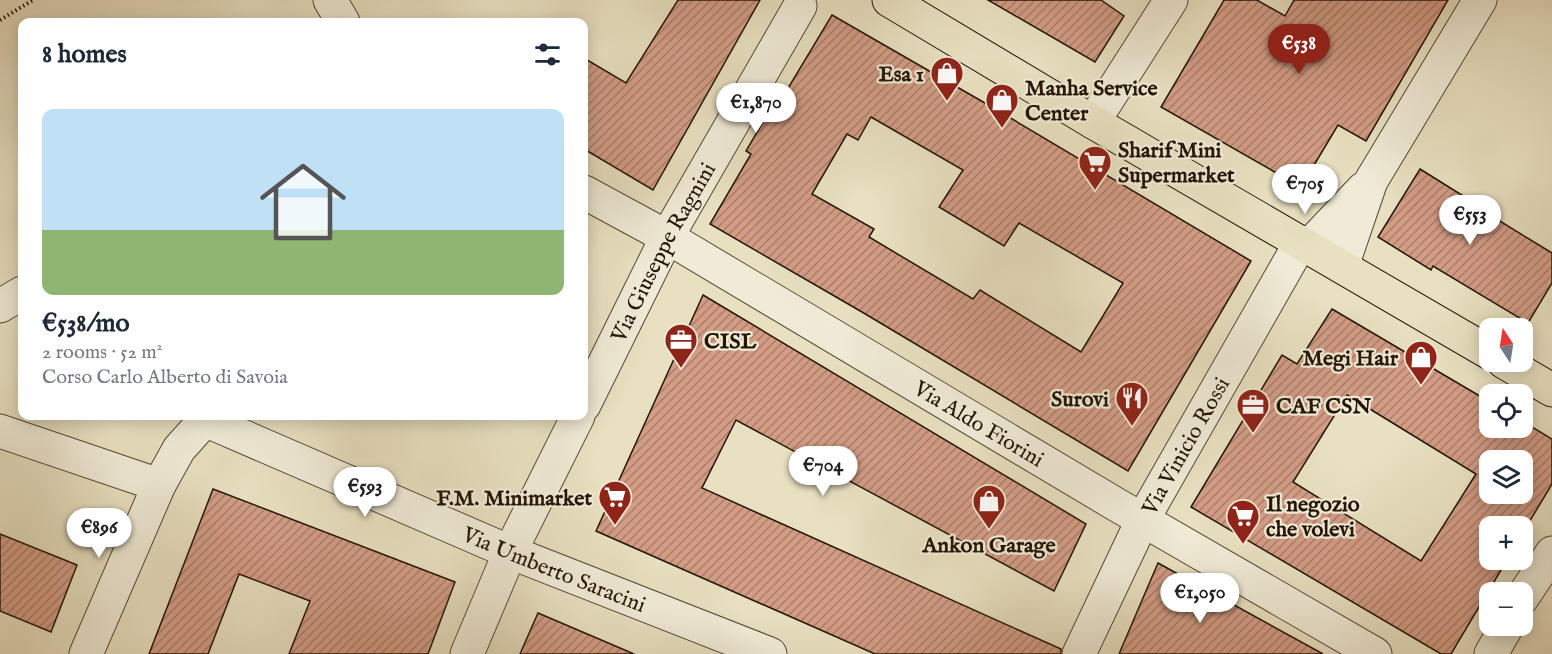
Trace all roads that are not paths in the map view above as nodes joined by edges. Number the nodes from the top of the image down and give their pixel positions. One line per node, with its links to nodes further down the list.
1 (330, 0): 6 (street)
2 (889, 0): 7 (main road)
3 (1170, 0): 7 (street)
4 (1480, 0): 8 (street, Via Vinicio Rossi)
5 (800, 6): 10 (street, Via Giuseppe Ragnini)
6 (341, 18)
7 (1093, 122): 11 (main road)
8 (1371, 181): 11 (street, Via Vinicio Rossi); 12 (street, Via Vinicio Rossi)
9 (588, 194): 10 (street, Via Aldo Fiorini)
10 (667, 237): 18 (street, Via Giuseppe Ragnini); 24 (street, Via Aldo Fiorini)
11 (1305, 244): 12 (main road); 24 (street, Via Vinicio Rossi)
12 (1342, 266): 15 (main road)
13 (18, 295): 14 (street)
14 (0, 306)
15 (1479, 347)
16 (1521, 372): 17 (main road)
17 (1552, 390)
18 (588, 397)
19 (202, 420): 23 (street, Via Umberto Saracini)
20 (209, 420): 25 (street, Via Umberto Saracini)
21 (576, 420): 25 (street)
22 (0, 431): 23 (street)
23 (159, 485): 29 (street, Via Umberto Saracini)
24 (1143, 519): 32 (street, Via Vinicio Rossi); 33 (street, Via Aldo Fiorini)
25 (510, 552): 30 (street); 31 (street, Via Umberto Saracini)
26 (1552, 553): 27 (street)
27 (1533, 582)
28 (1501, 636): 34 (street)
29 (86, 654)
30 (467, 654)
31 (770, 654)
32 (1079, 654)
33 (1375, 654)
34 (1491, 654)

